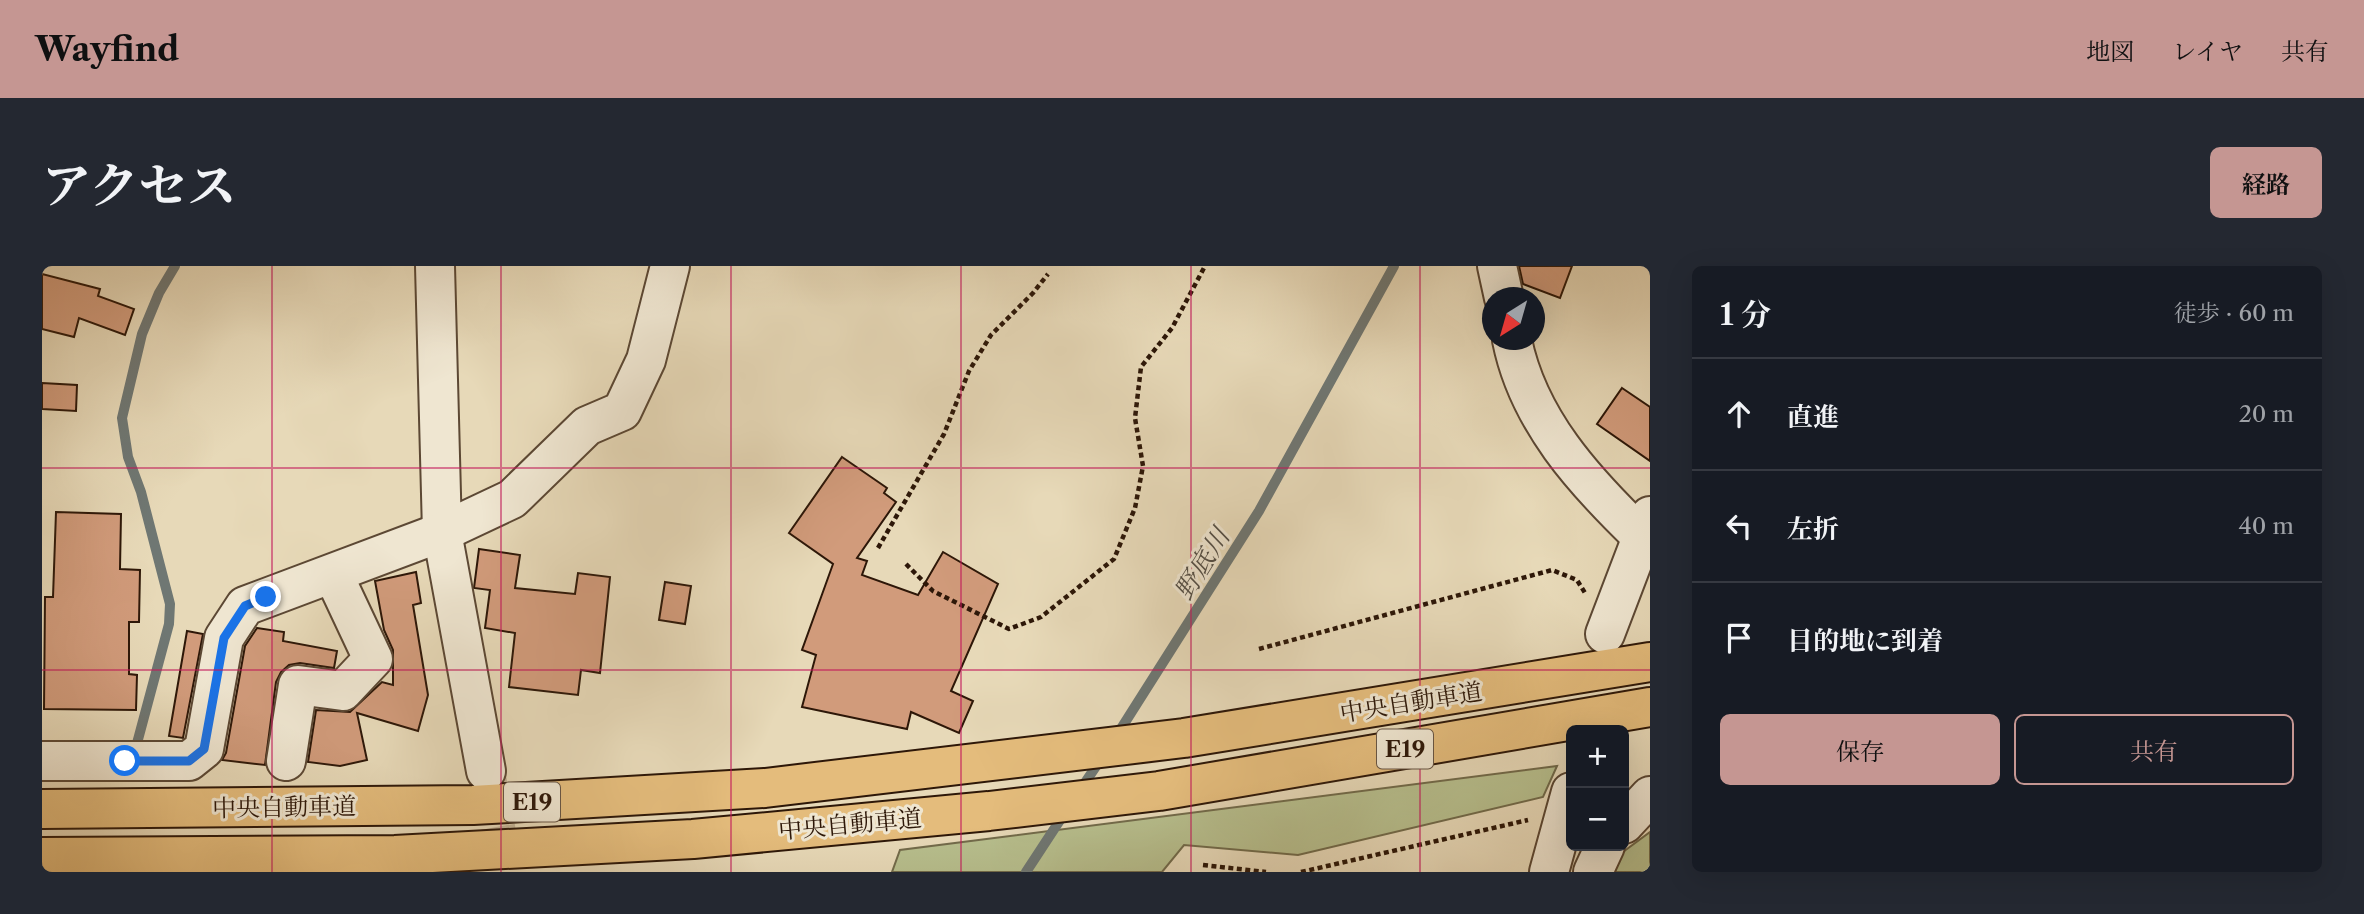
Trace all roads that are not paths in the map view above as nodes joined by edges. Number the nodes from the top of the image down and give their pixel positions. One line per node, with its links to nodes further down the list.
1 (435, 266): 7 (street)
2 (670, 266): 7 (street)
3 (1497, 266): 4 (street)
4 (1502, 287)
5 (1515, 350): 6 (street)
6 (1646, 526): 9 (street)
7 (442, 532): 8 (street); 14 (street)
8 (333, 574): 12 (street); 13 (street)
9 (1605, 634)
10 (1650, 662): 16 (highway, 中央自動車道 / E19)
11 (1650, 707): 20 (highway, 中央自動車道 / E19)
12 (42, 761)
13 (286, 761)
14 (486, 771)
15 (1650, 796): 18 (street)
16 (42, 809)
17 (1566, 809): 21 (street)
18 (1629, 819)
19 (1603, 851): 22 (street)
20 (42, 857)
21 (1549, 872)
22 (1593, 872)

